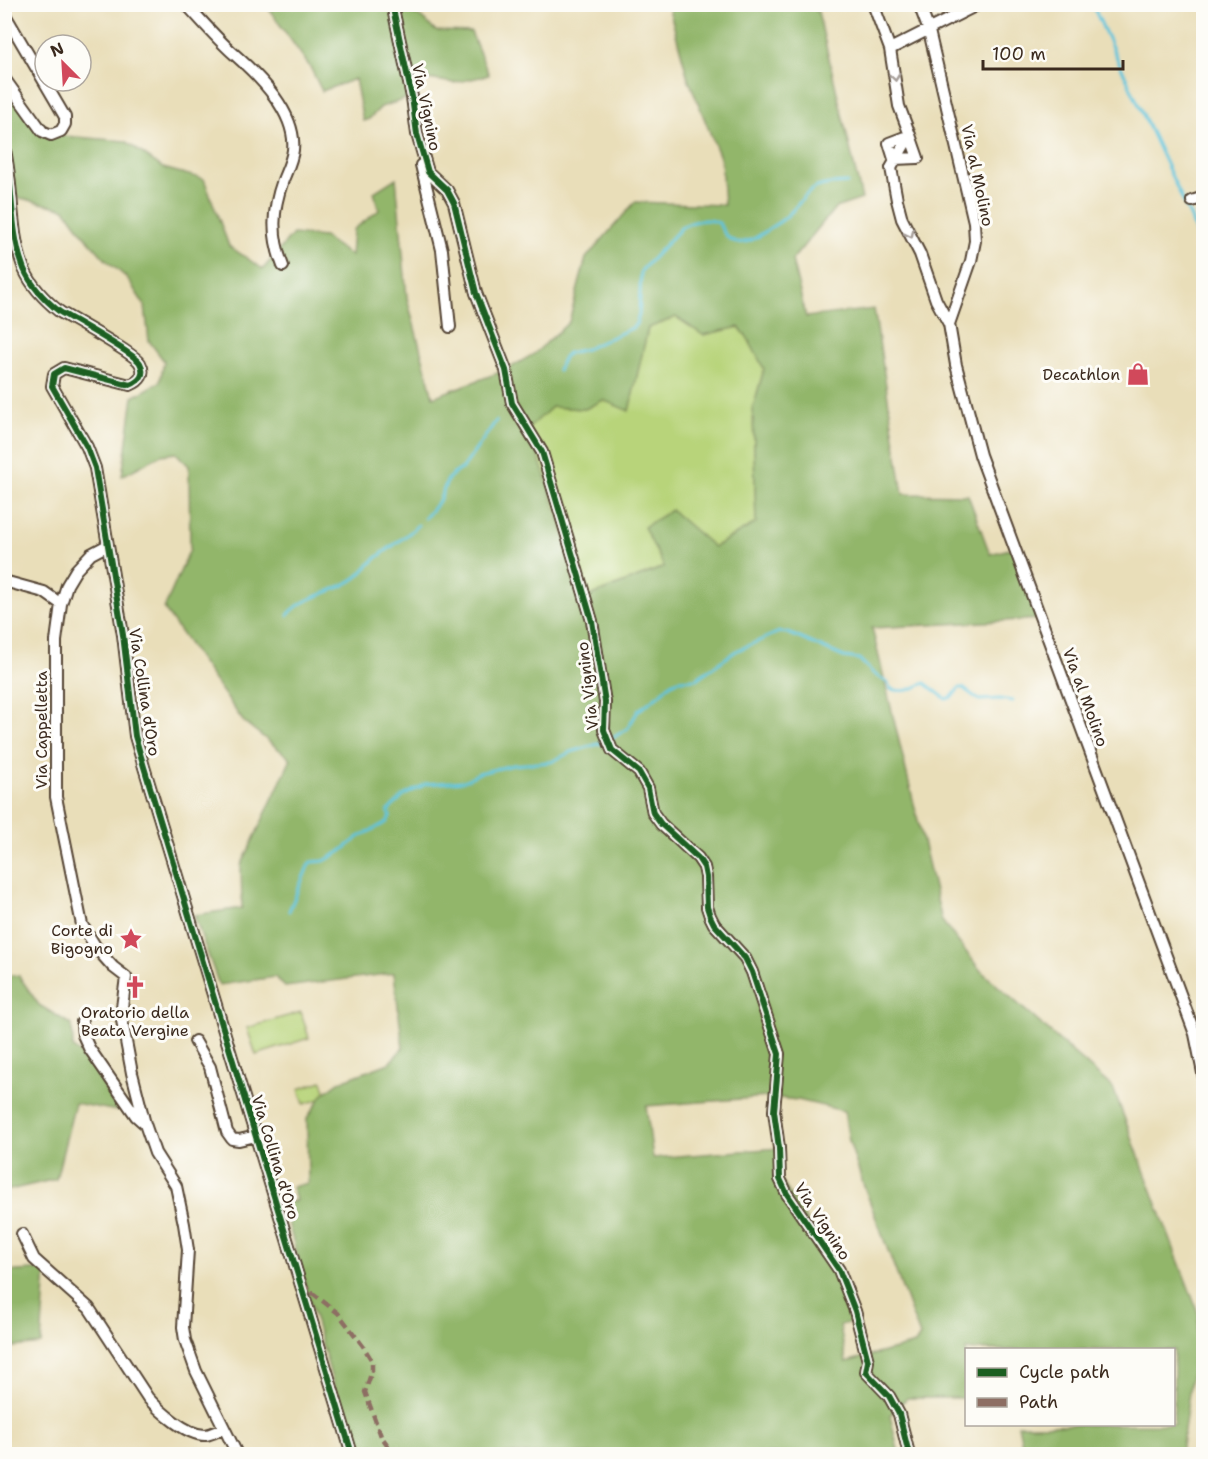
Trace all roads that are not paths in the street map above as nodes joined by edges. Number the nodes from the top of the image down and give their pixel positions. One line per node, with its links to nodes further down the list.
1 (186, 4): 16 (street)
2 (392, 4): 10 (street, Via Vignino)
3 (873, 4): 8 (street)
4 (919, 4): 7 (street, Via al Molino)
5 (979, 4): 7 (street)
6 (4, 13): 9 (street)
7 (929, 31): 8 (street); 17 (street, Via al Molino)
8 (890, 49): 11 (street, one-way to 11)
9 (4, 78)
10 (417, 134): 18 (street); 32 (street, Via Vignino)
11 (910, 135): 13 (street); 13 (street)
12 (4, 146): 19 (street, Via Collina d'Oro)
13 (894, 163): 17 (street, Via al Molino, one-way to 17)
14 (1203, 197): 15 (street)
15 (1192, 201)
16 (283, 266)
17 (949, 324): 23 (street, Via al Molino)
18 (450, 327)
19 (108, 545): 21 (street, Via Cappelletta); 27 (street, Via Collina d'Oro)
20 (4, 581): 21 (street)
21 (61, 604): 26 (street, Via Cappelletta)
22 (82, 1022): 26 (street)
23 (1199, 1034): 25 (street, Via al Molino)
24 (195, 1041): 27 (street)
25 (1203, 1078)
26 (145, 1124): 29 (street)
27 (256, 1136): 31 (street, Via Collina d'Oro)
28 (22, 1234): 29 (street)
29 (224, 1428): 30 (street)
30 (237, 1455)
31 (352, 1455)
32 (909, 1455)

